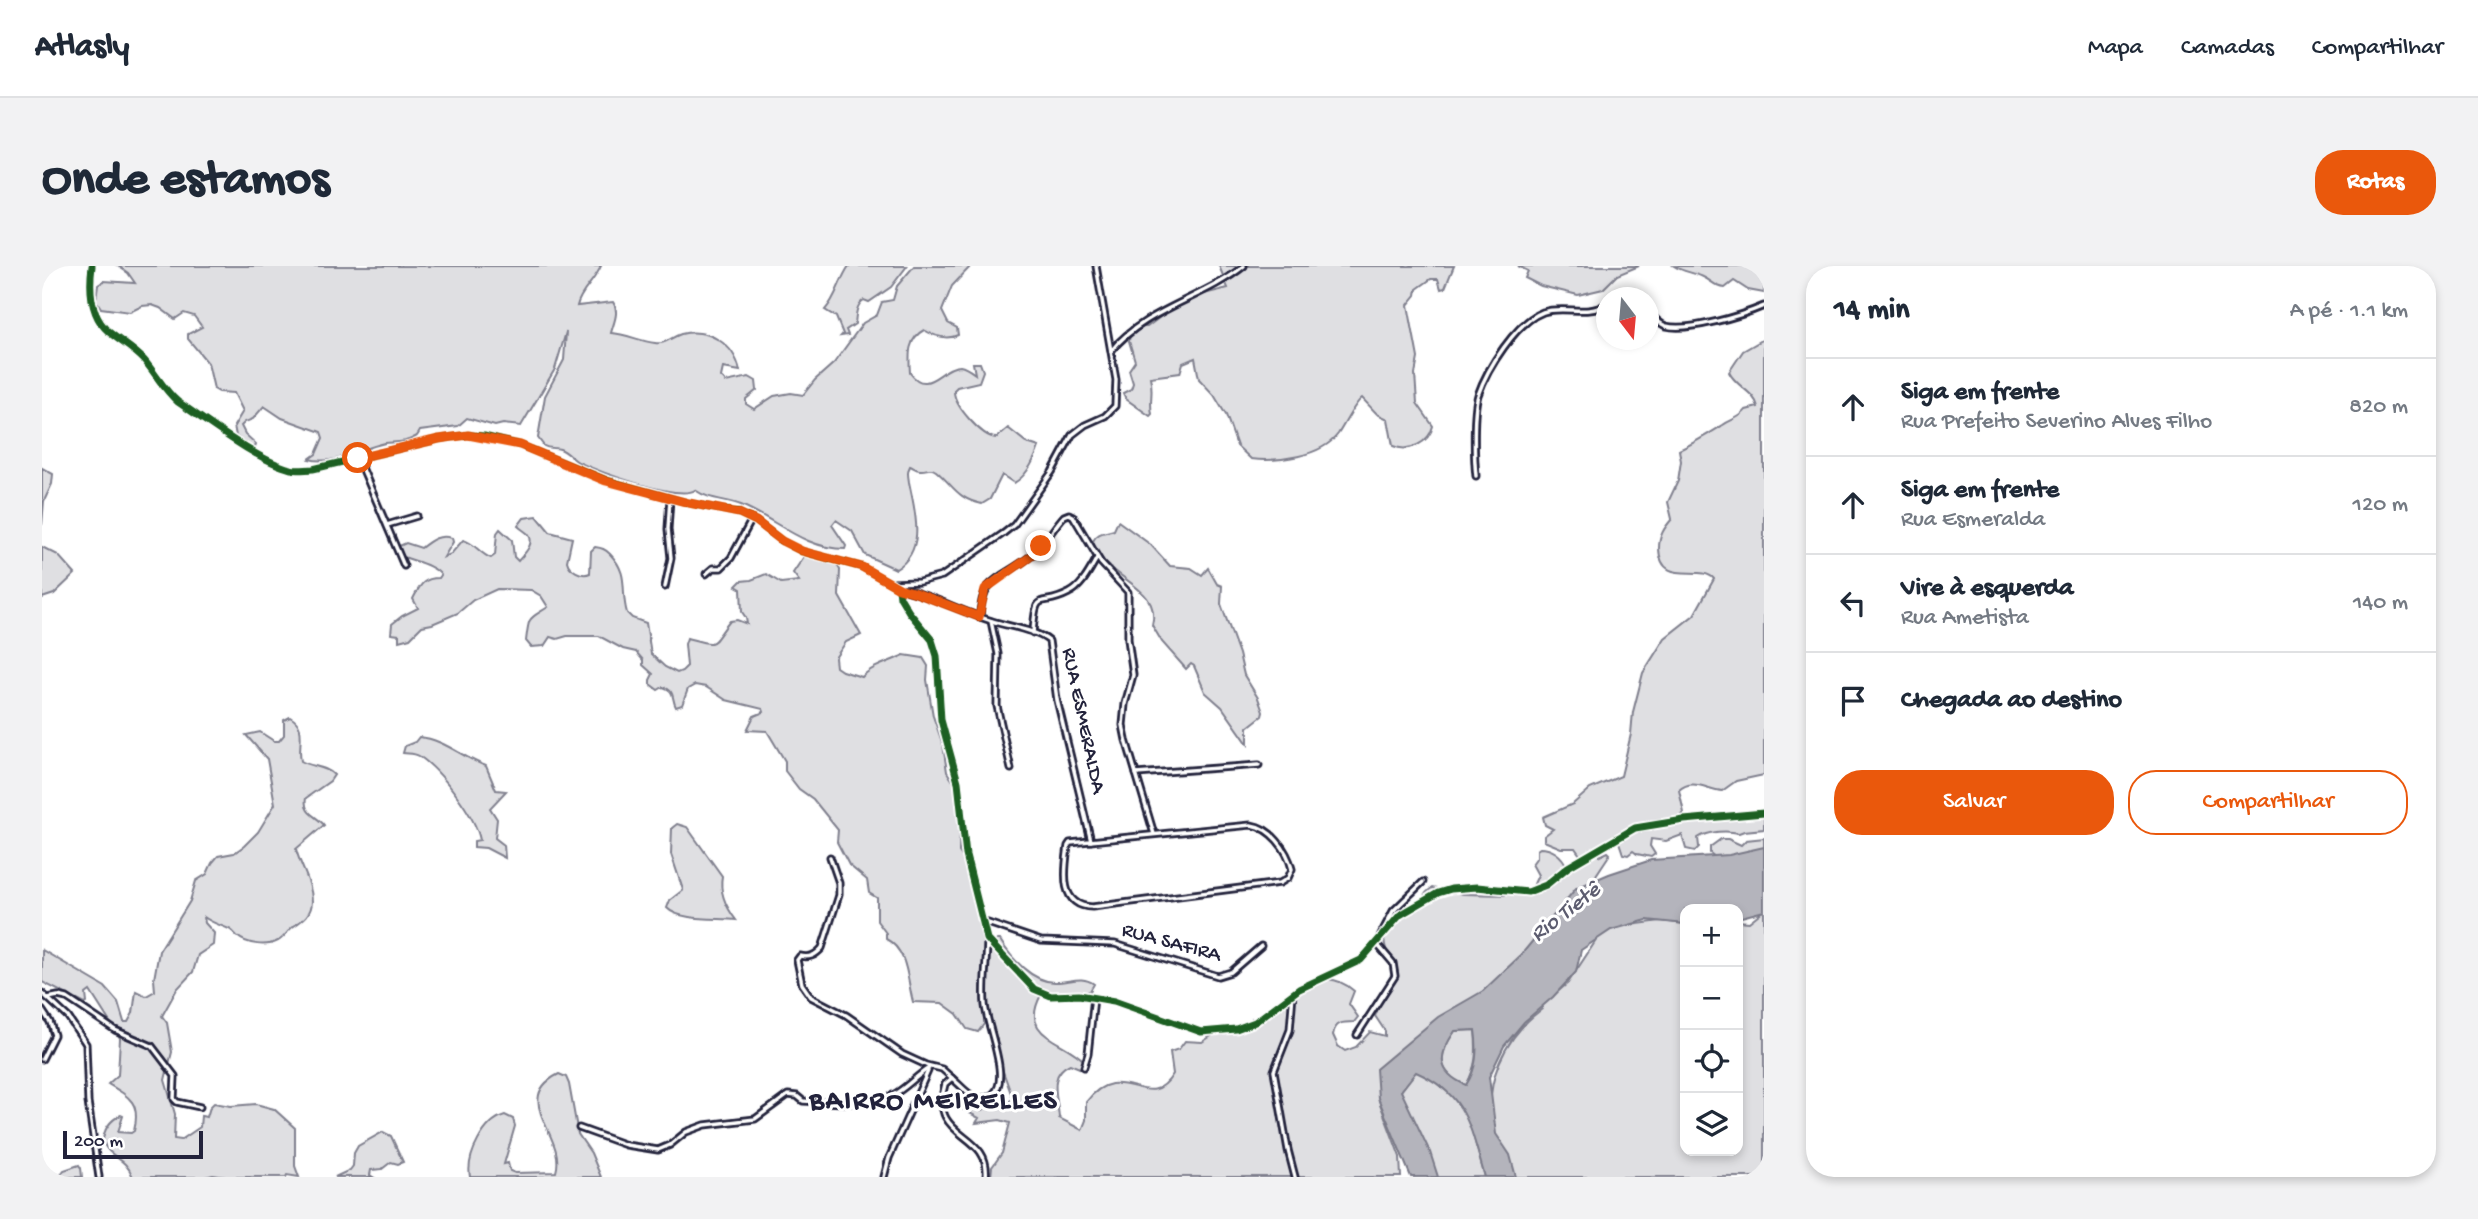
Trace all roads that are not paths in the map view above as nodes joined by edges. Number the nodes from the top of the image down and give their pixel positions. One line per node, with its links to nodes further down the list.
1 (92, 266): 8 (street, RUA ESMERALDA)
2 (1096, 266): 7 (street)
3 (1244, 266): 7 (street)
4 (1764, 306): 6 (street)
5 (1596, 308): 9 (street)
6 (1659, 322)
7 (1111, 351): 17 (street)
8 (358, 458): 10 (street, RUA ESMERALDA); 13 (street)
9 (1476, 476)
10 (670, 498): 12 (street, RUA ESMERALDA); 18 (street)
11 (417, 516): 13 (street)
12 (752, 519): 16 (street); 17 (street, RUA ESMERALDA)
13 (387, 525): 15 (street)
14 (1097, 558): 20 (street); 22 (street); 25 (street)
15 (404, 566)
16 (706, 574)
17 (890, 584): 19 (street, RUA ESMERALDA)
18 (665, 587)
19 (899, 588): 20 (street, RUA ESMERALDA); 31 (street)
20 (979, 617): 21 (street, RUA ESMERALDA)
21 (991, 621): 22 (street, RUA ESMERALDA); 24 (street)
22 (1032, 633): 28 (street, RUA ESMERALDA)
23 (1259, 765): 25 (street)
24 (1012, 769)
25 (1136, 774): 27 (street)
26 (1764, 813): 33 (street)
27 (1154, 834): 28 (street); 28 (street)
28 (1091, 841)
29 (830, 857): 42 (street)
30 (1423, 882): 33 (street)
31 (982, 921): 32 (street); 34 (street, RUA SAFIRA)
32 (987, 939): 37 (street); 44 (street)
33 (1378, 941): 36 (street); 40 (street)
34 (1261, 946)
35 (42, 993): 38 (street)
36 (1293, 993): 37 (street); 50 (street)
37 (1094, 997): 43 (street)
38 (48, 998): 45 (street); 47 (street)
39 (42, 1010): 41 (street)
40 (1357, 1035)
41 (42, 1059)
42 (929, 1067): 44 (street); 46 (street); 48 (street)
43 (1084, 1067)
44 (952, 1078): 49 (street)
45 (200, 1107)
46 (579, 1128)
47 (99, 1177)
48 (884, 1177)
49 (986, 1177)
50 (1296, 1177)

